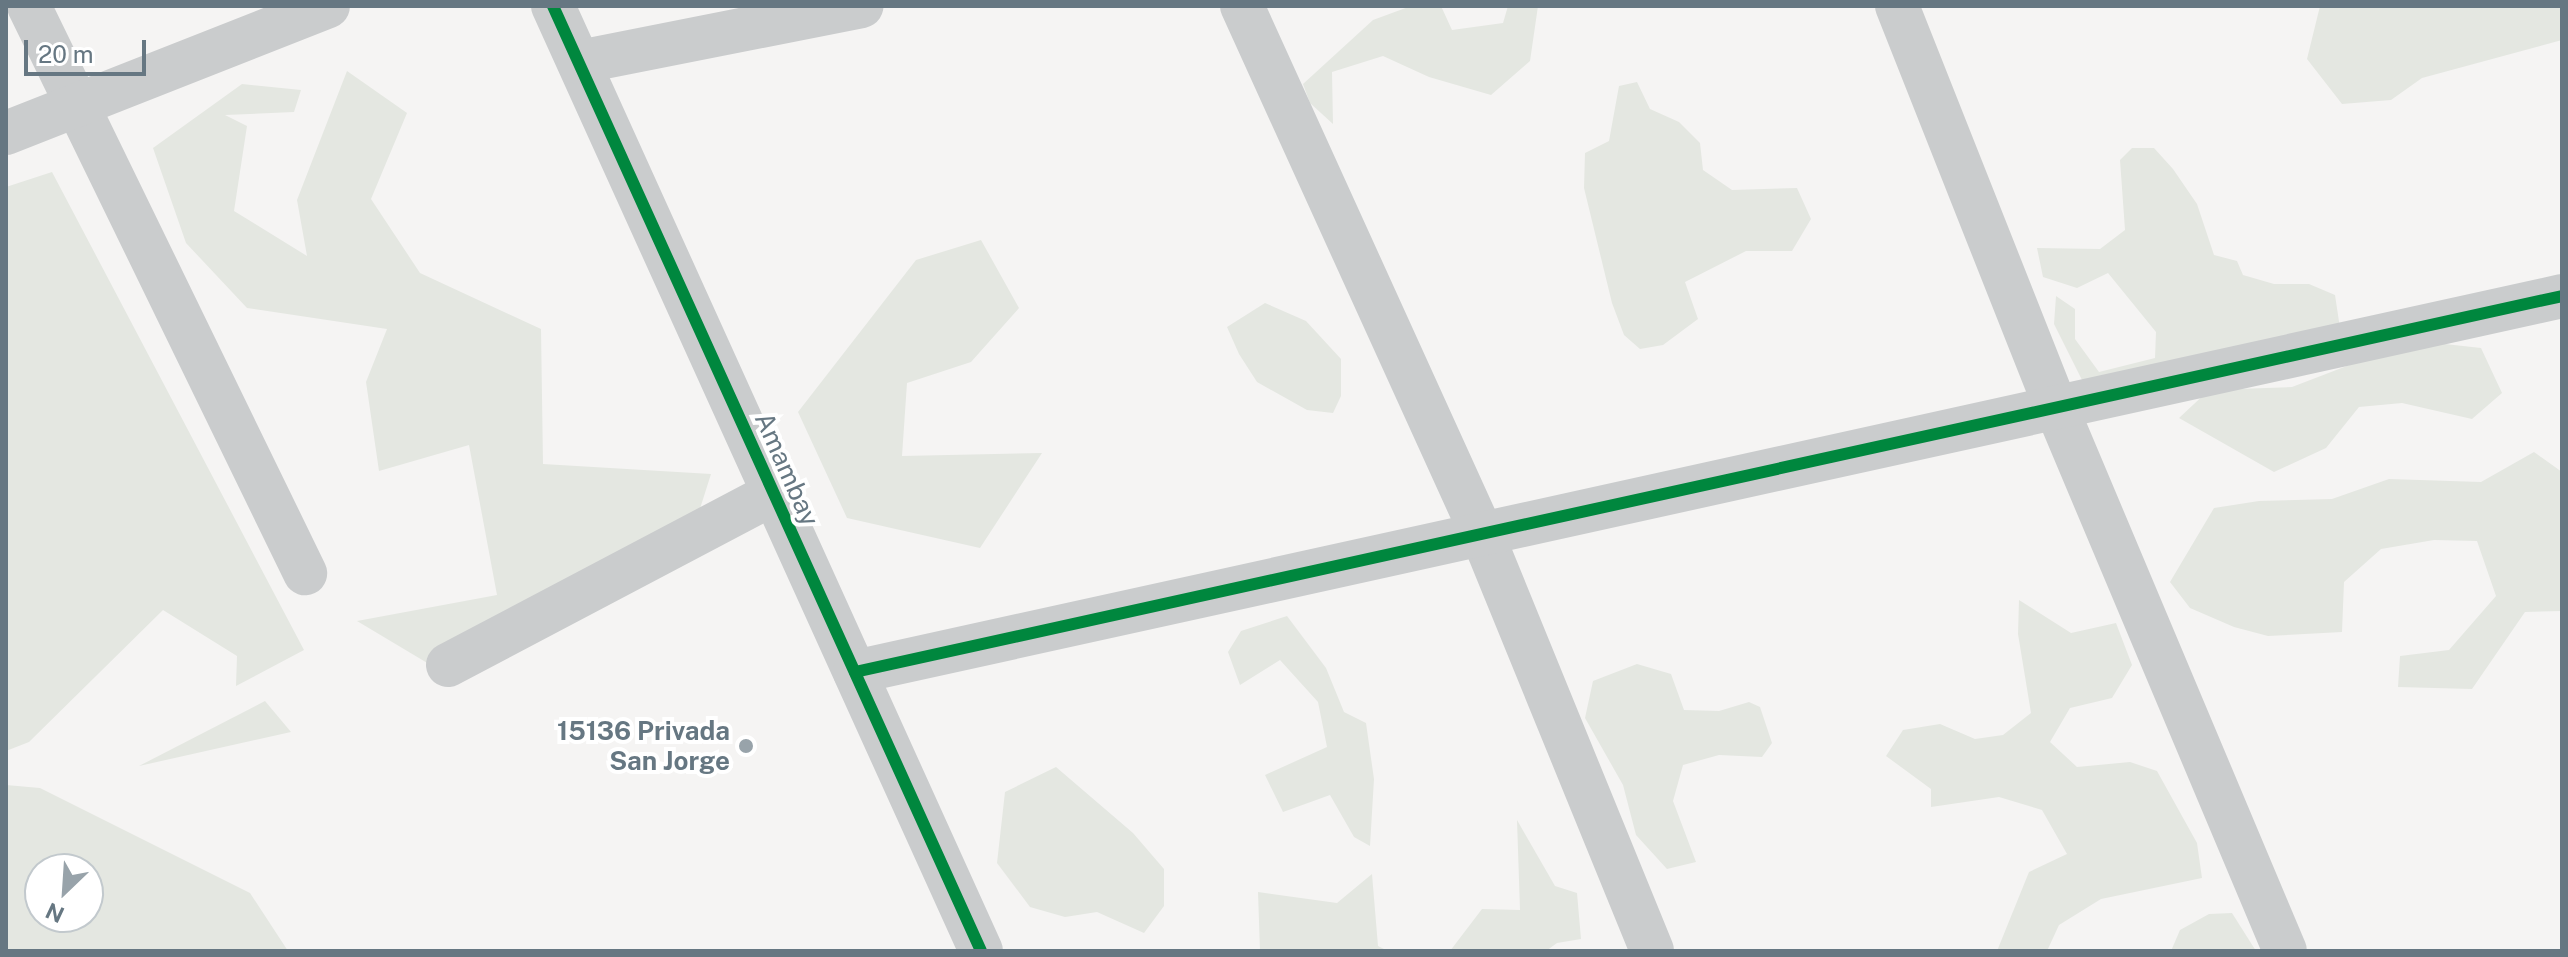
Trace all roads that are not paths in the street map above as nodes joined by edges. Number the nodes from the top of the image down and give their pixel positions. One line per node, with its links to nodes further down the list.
1 (29, 6): 8 (street)
2 (328, 6): 8 (street)
3 (553, 6): 7 (street, Amambay)
4 (862, 6): 7 (street)
5 (1242, 6): 13 (street)
6 (1897, 6): 11 (street)
7 (579, 62): 12 (street, Amambay)
8 (78, 106): 9 (street); 14 (street)
9 (6, 133)
10 (2562, 296): 11 (street)
11 (2056, 407): 13 (street); 19 (street)
12 (774, 493): 15 (street); 16 (street, Amambay)
13 (1482, 534): 16 (street); 18 (street)
14 (305, 573)
15 (448, 665)
16 (855, 672): 17 (street, Amambay)
17 (981, 951)
18 (1652, 951)
19 (2285, 951)

